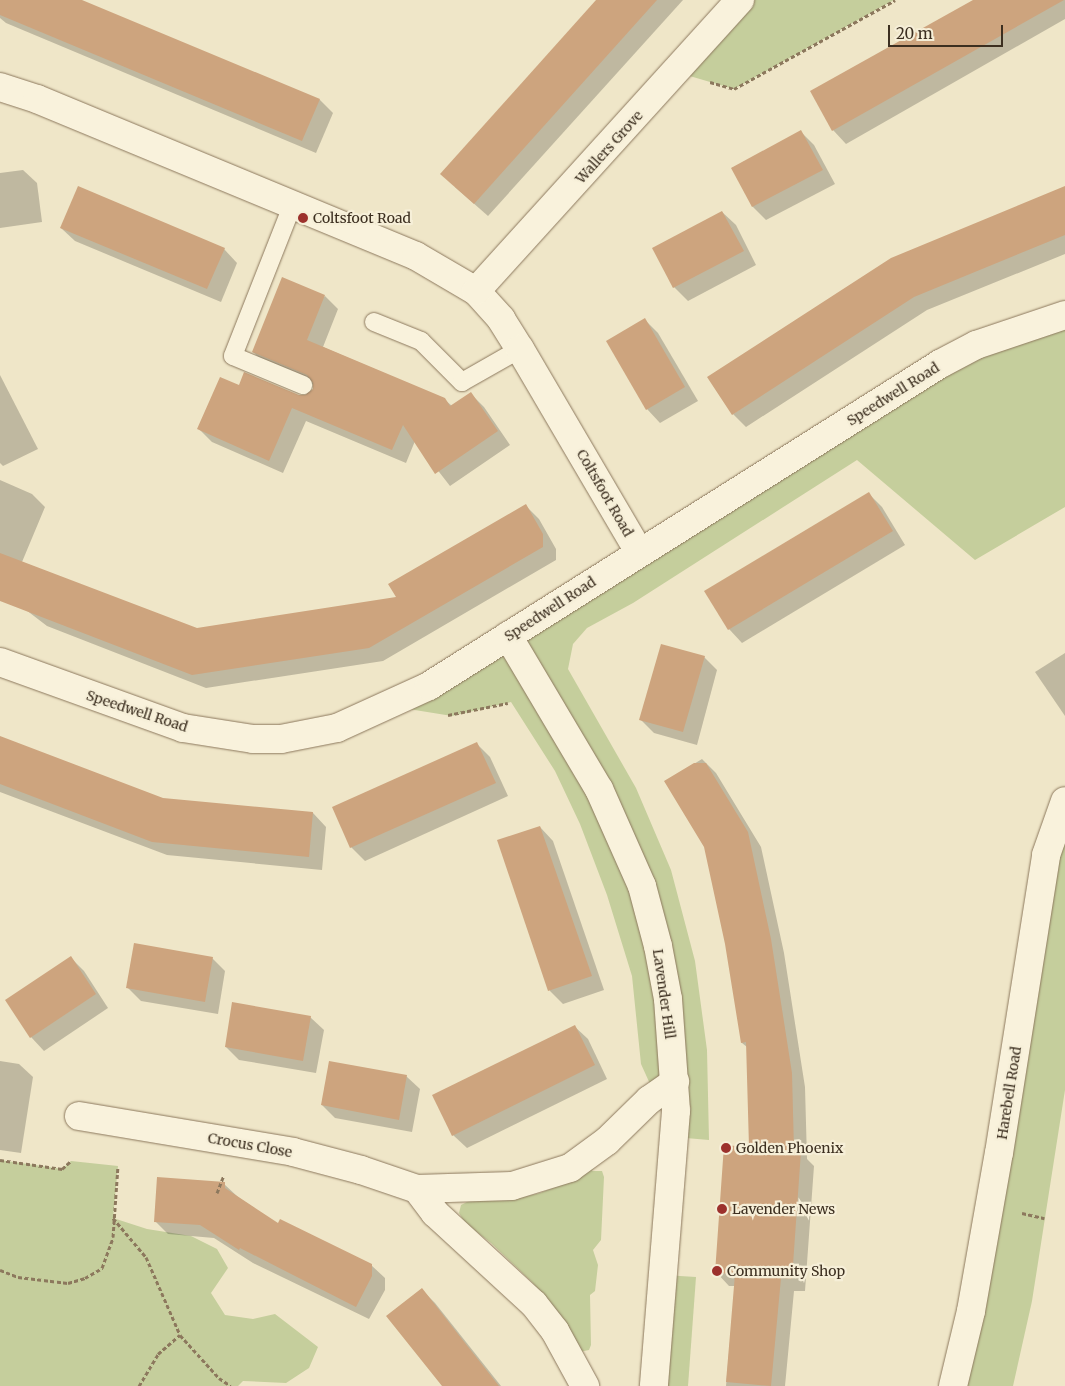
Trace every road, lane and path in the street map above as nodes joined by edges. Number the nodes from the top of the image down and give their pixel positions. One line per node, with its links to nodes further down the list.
1 (740, 0): 3 (street, Wallers Grove)
2 (894, 0): 3 (path)
3 (676, 72): 6 (street, Wallers Grove)
4 (0, 87): 5 (street, Coltsfoot Road)
5 (292, 206): 6 (street, Coltsfoot Road); 10 (lane)
6 (476, 291): 9 (street, Coltsfoot Road)
7 (1065, 315): 11 (street, Speedwell Road)
8 (374, 322): 9 (lane)
9 (520, 349): 11 (street, Coltsfoot Road)
10 (303, 385)
11 (639, 552): 12 (street, Speedwell Road)
12 (508, 636): 13 (street, Speedwell Road); 15 (street, Lavender Hill)
13 (0, 662)
14 (1065, 801): 28 (street, Harebell Road)
15 (675, 1082): 20 (street, Crocus Close); 27 (street, Lavender Hill)
16 (79, 1116): 20 (street, Crocus Close)
17 (0, 1160): 18 (path)
18 (72, 1161)
19 (118, 1166): 21 (path)
20 (417, 1190): 26 (street)
21 (113, 1218): 22 (path); 23 (path)
22 (0, 1270)
23 (180, 1335): 24 (path); 25 (path)
24 (139, 1386)
25 (231, 1386)
26 (585, 1386)
27 (654, 1386)
28 (953, 1386)

